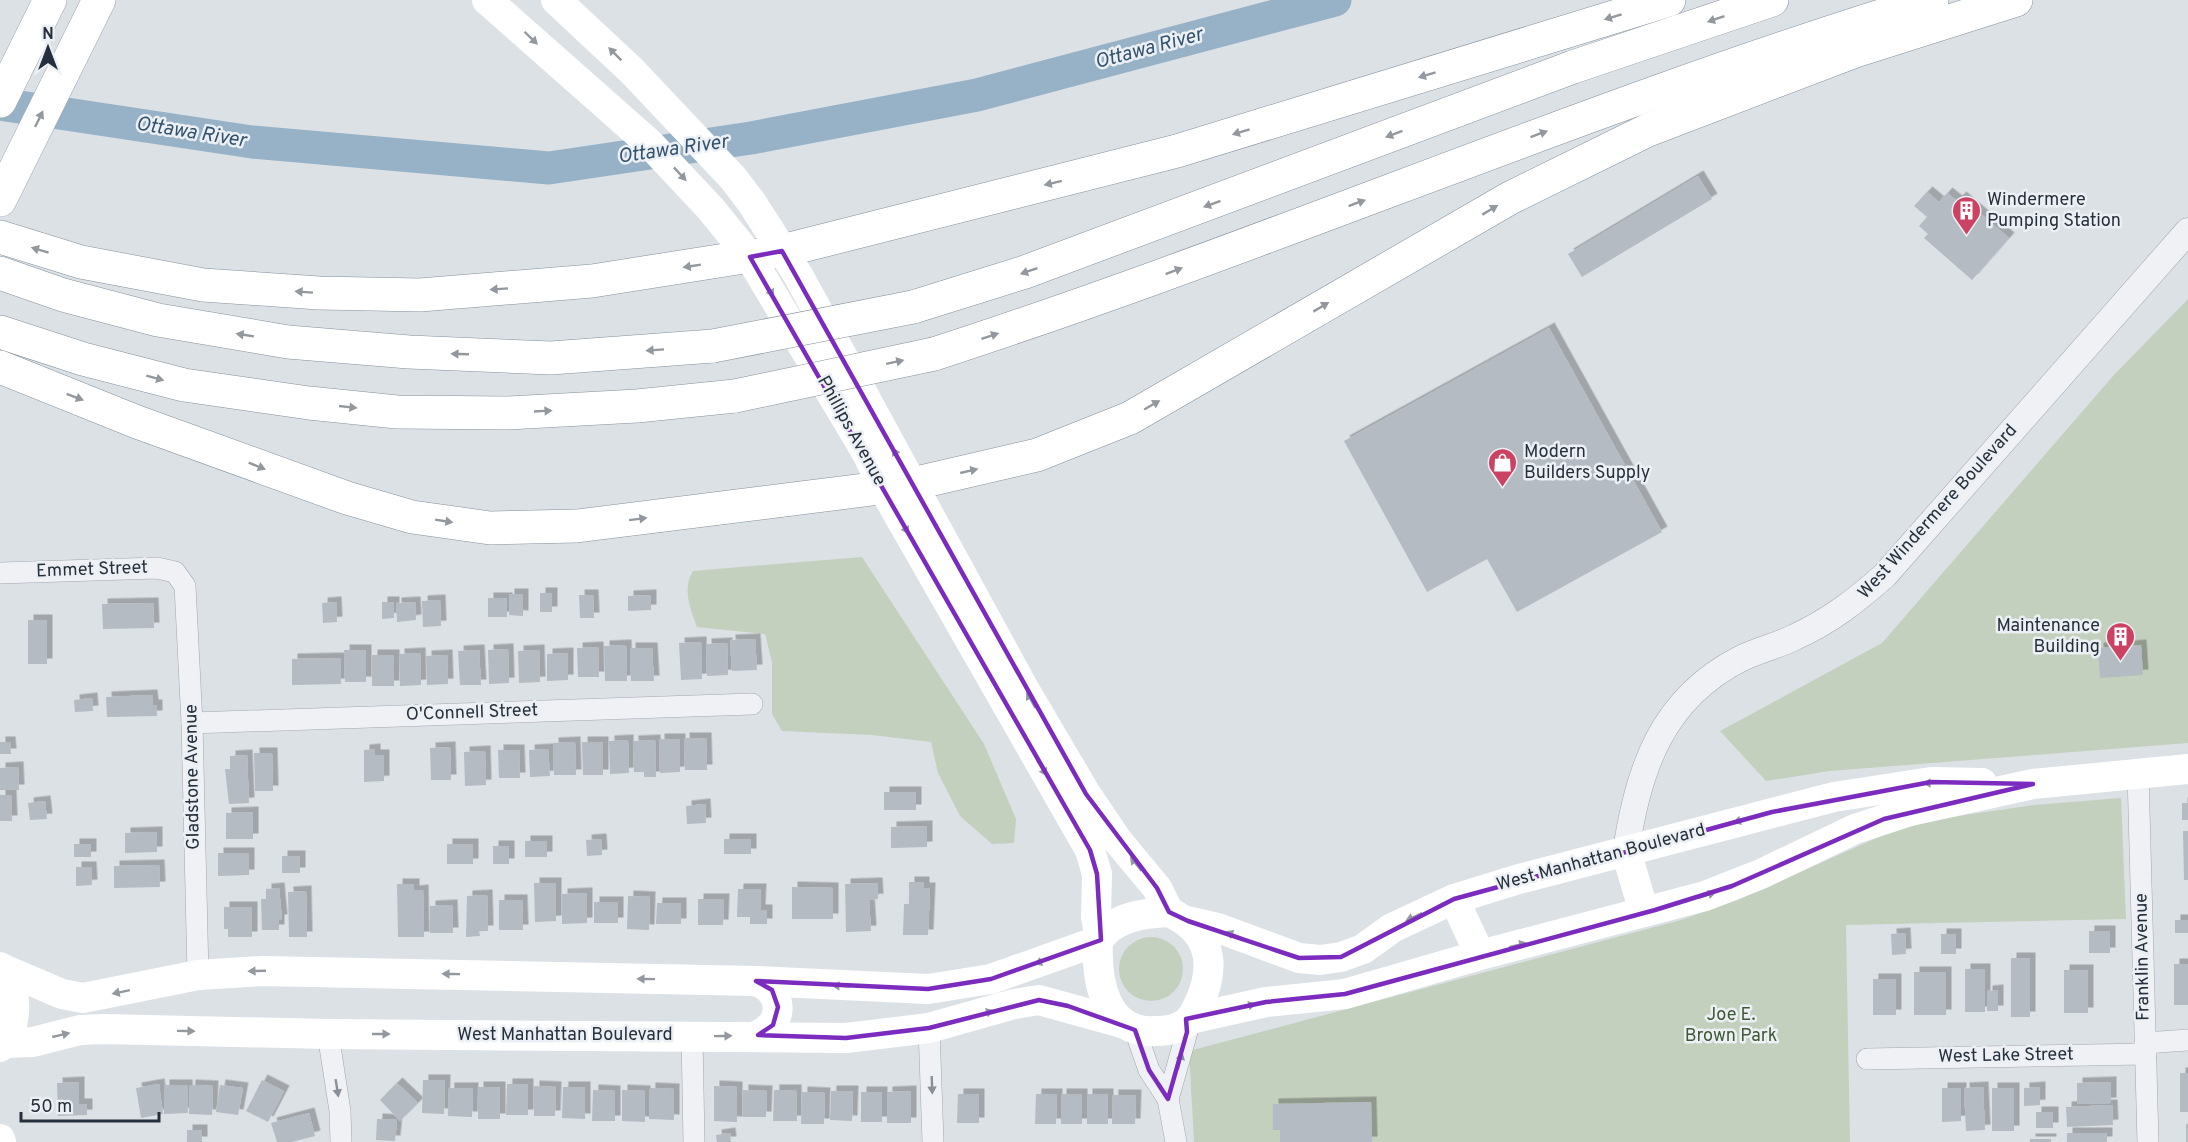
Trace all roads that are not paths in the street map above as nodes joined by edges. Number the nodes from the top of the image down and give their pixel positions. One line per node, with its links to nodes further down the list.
1 (50, 0): 9 (main road)
2 (99, 0): 10 (main road, one-way to 2)
3 (487, 0): 13 (main road, Phillips Avenue, one-way to 13)
4 (556, 0): 14 (main road, one-way to 4)
5 (1669, 0): 14 (main road, one-way to 14)
6 (1772, 0): 15 (main road, one-way to 15, bridge)
7 (1932, 0): 16 (main road, one-way to 7, bridge)
8 (2016, 0): 18 (main road, one-way to 8)
9 (0, 102)
10 (7, 185)
11 (2188, 231): 26 (street, West Windermere Boulevard)
12 (0, 237): 13 (main road, one-way to 12)
13 (750, 257): 14 (main road); 18 (main road, Phillips Avenue, one-way to 18)
14 (790, 263): 18 (main road, one-way to 14)
15 (0, 273)
16 (0, 332)
17 (10, 371): 18 (main road, one-way to 18)
18 (898, 486): 29 (main road, one-way to 18); 30 (main road, Phillips Avenue, one-way to 30)
19 (0, 573): 20 (street, Emmet Street)
20 (181, 579): 22 (street, Gladstone Avenue)
21 (752, 704): 22 (street, O'Connell Street)
22 (192, 723): 33 (street, Gladstone Avenue)
23 (2188, 769): 24 (main road, West Manhattan Boulevard)
24 (2138, 773): 25 (main road, West Manhattan Boulevard); 43 (street, Franklin Avenue)
25 (2033, 784): 26 (main road, West Manhattan Boulevard, one-way to 26); 28 (main road, West Manhattan Boulevard, one-way to 25)
26 (1626, 850): 27 (main road, West Manhattan Boulevard); 28 (main road)
27 (1454, 899): 29 (main road, West Manhattan Boulevard, one-way to 29); 31 (main road)
28 (1644, 912): 31 (main road, West Manhattan Boulevard, one-way to 28)
29 (1178, 917): 30 (main road); 35 (main road)
30 (1099, 939): 34 (main road, one-way to 34); 36 (main road)
31 (1480, 955): 35 (main road, West Manhattan Boulevard, one-way to 31)
32 (1, 967): 33 (main road, one-way to 32); 42 (main road)
33 (198, 975): 34 (main road, one-way to 33)
34 (756, 981): 39 (main road)
35 (1188, 1021): 36 (main road); 45 (street, one-way to 35)
36 (1128, 1027): 37 (main road, West Manhattan Boulevard, one-way to 36); 45 (street)
37 (929, 1028): 39 (main road, West Manhattan Boulevard); 48 (street, one-way to 48)
38 (328, 1034): 40 (main road, West Manhattan Boulevard, one-way to 40); 42 (main road, West Manhattan Boulevard, one-way to 38); 46 (street, one-way to 46)
39 (758, 1035): 40 (main road, West Manhattan Boulevard, one-way to 39)
40 (692, 1036): 47 (street)
41 (2188, 1040): 43 (street, West Lake Street)
42 (2, 1045)
43 (2145, 1049): 44 (street, West Lake Street); 50 (street, Franklin Avenue)
44 (1867, 1059)
45 (1168, 1099): 49 (street)
46 (341, 1142)
47 (694, 1142)
48 (933, 1142)
49 (1176, 1142)
50 (2148, 1142)

